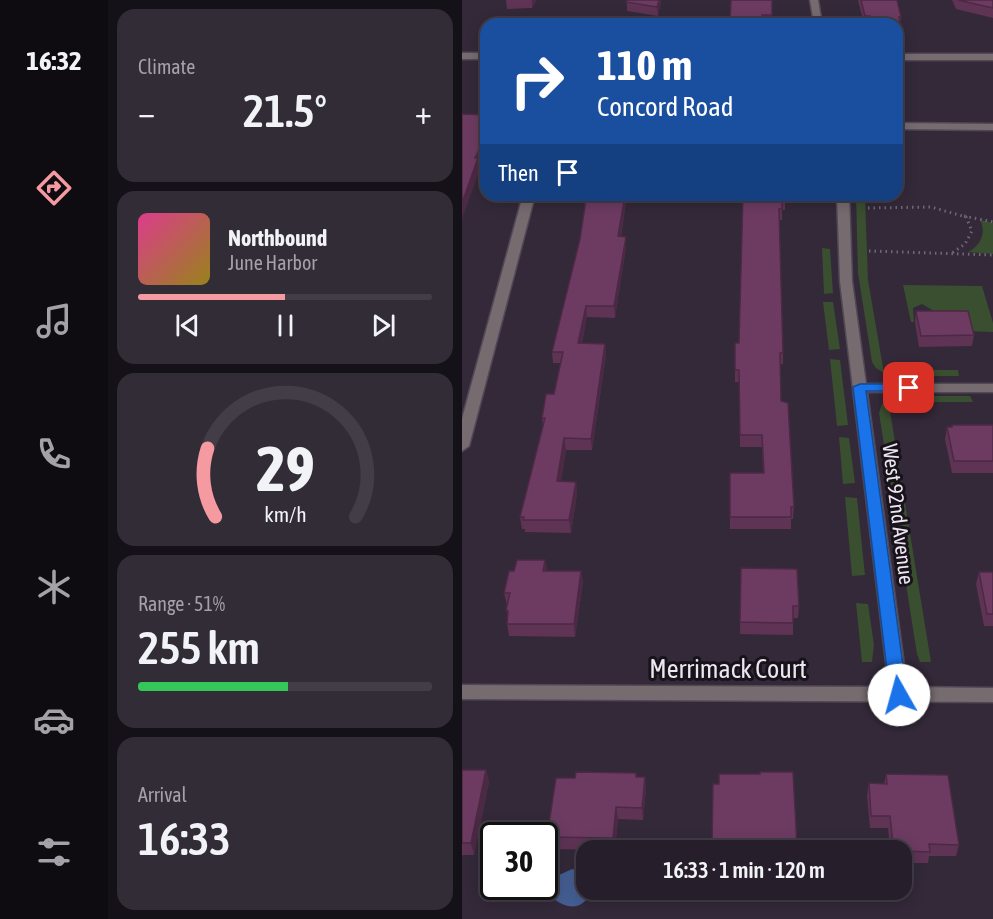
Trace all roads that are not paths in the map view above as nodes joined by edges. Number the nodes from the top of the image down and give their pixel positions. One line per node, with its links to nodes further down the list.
1 (814, 0): 2 (street)
2 (817, 18)
3 (462, 56): 4 (street)
4 (480, 56)
5 (903, 57): 6 (street)
6 (993, 57)
7 (903, 126): 8 (street)
8 (993, 127)
9 (528, 201): 13 (street)
10 (844, 201): 11 (street, West 92nd Avenue)
11 (860, 387): 12 (street); 15 (street, West 92nd Avenue)
12 (993, 388)
13 (462, 446)
14 (462, 693): 15 (street, Merrimack Court)
15 (899, 695): 16 (street, Merrimack Court)
16 (993, 695)

